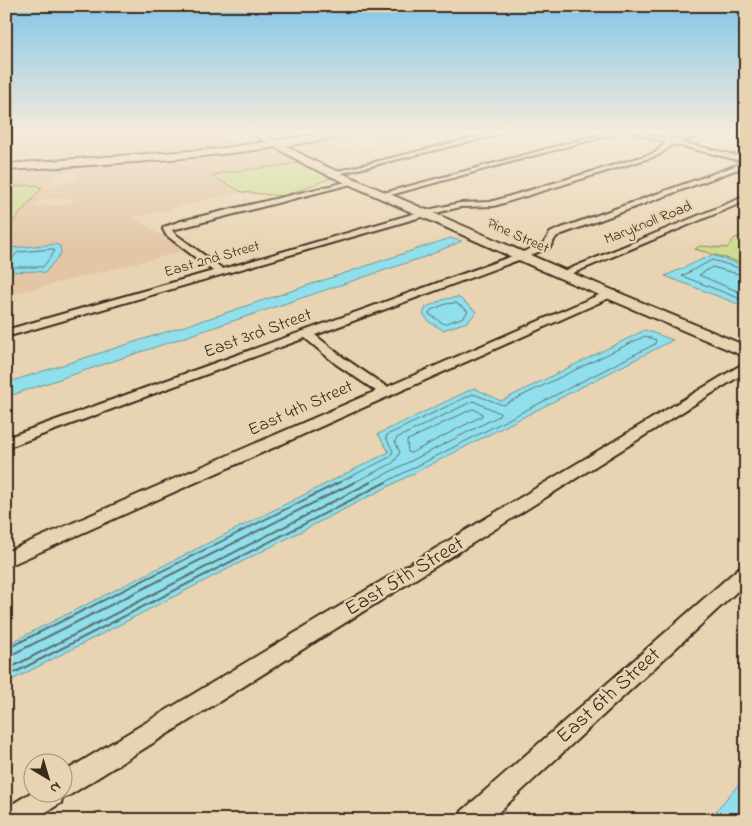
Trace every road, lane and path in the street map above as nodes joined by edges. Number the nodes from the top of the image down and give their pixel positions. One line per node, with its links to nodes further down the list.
1 (331, 172): 6 (main road, Pine Street)
2 (340, 172): 6 (street)
3 (468, 172): 8 (street)
4 (599, 172): 10 (street, East 2nd Street)
5 (725, 172): 11 (street, East 3rd Street)
6 (334, 173): 7 (main road, Pine Street)
7 (355, 182): 8 (main road, Pine Street); 12 (street)
8 (384, 194): 10 (main road, Pine Street)
9 (746, 198): 13 (street, Maryknoll Road)
10 (426, 212): 11 (main road, Pine Street); 12 (street, East 2nd Street)
11 (522, 256): 13 (main road, Pine Street); 16 (street, East 3rd Street)
12 (221, 272): 15 (street, East 2nd Street)
13 (562, 274): 14 (main road, Pine Street)
14 (612, 293): 17 (main road, Pine Street); 19 (street, East 4th Street)
15 (6, 334)
16 (308, 335): 19 (street); 20 (street, East 3rd Street)
17 (746, 352)
18 (746, 366): 23 (street, East 5th Street)
19 (386, 392): 21 (street, East 4th Street)
20 (6, 443)
21 (6, 560)
22 (746, 572): 26 (street, East 6th Street)
23 (72, 781)
24 (36, 804): 25 (street)
25 (10, 820)
26 (471, 820)

